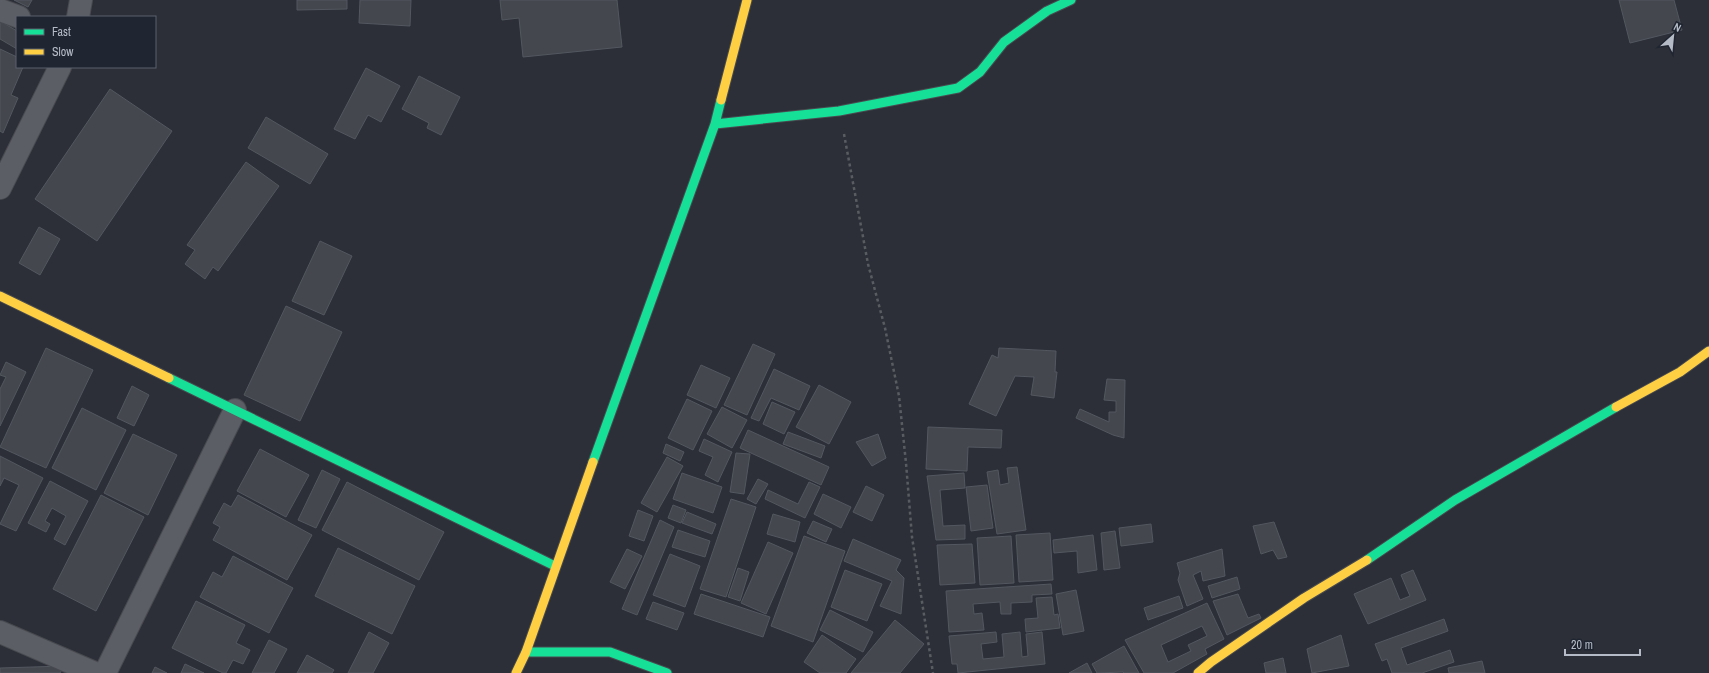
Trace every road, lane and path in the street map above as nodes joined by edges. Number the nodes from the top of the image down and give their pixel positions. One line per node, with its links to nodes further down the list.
1 (81, 0): 6 (street)
2 (747, 0): 9 (main road)
3 (1072, 0): 8 (main road)
4 (0, 10): 5 (street)
5 (16, 16)
6 (78, 16)
7 (60, 68): 10 (street)
8 (839, 111): 9 (main road); 21 (path)
9 (715, 124): 14 (main road)
10 (0, 188)
11 (0, 296): 13 (main road)
12 (1709, 351): 22 (main road)
13 (235, 410): 14 (main road); 18 (street)
14 (555, 566): 16 (main road)
15 (0, 632): 17 (street)
16 (526, 652): 19 (main road); 20 (main road)
17 (95, 673)
18 (105, 673)
19 (516, 673)
20 (667, 673)
21 (933, 673)
22 (1198, 673)

